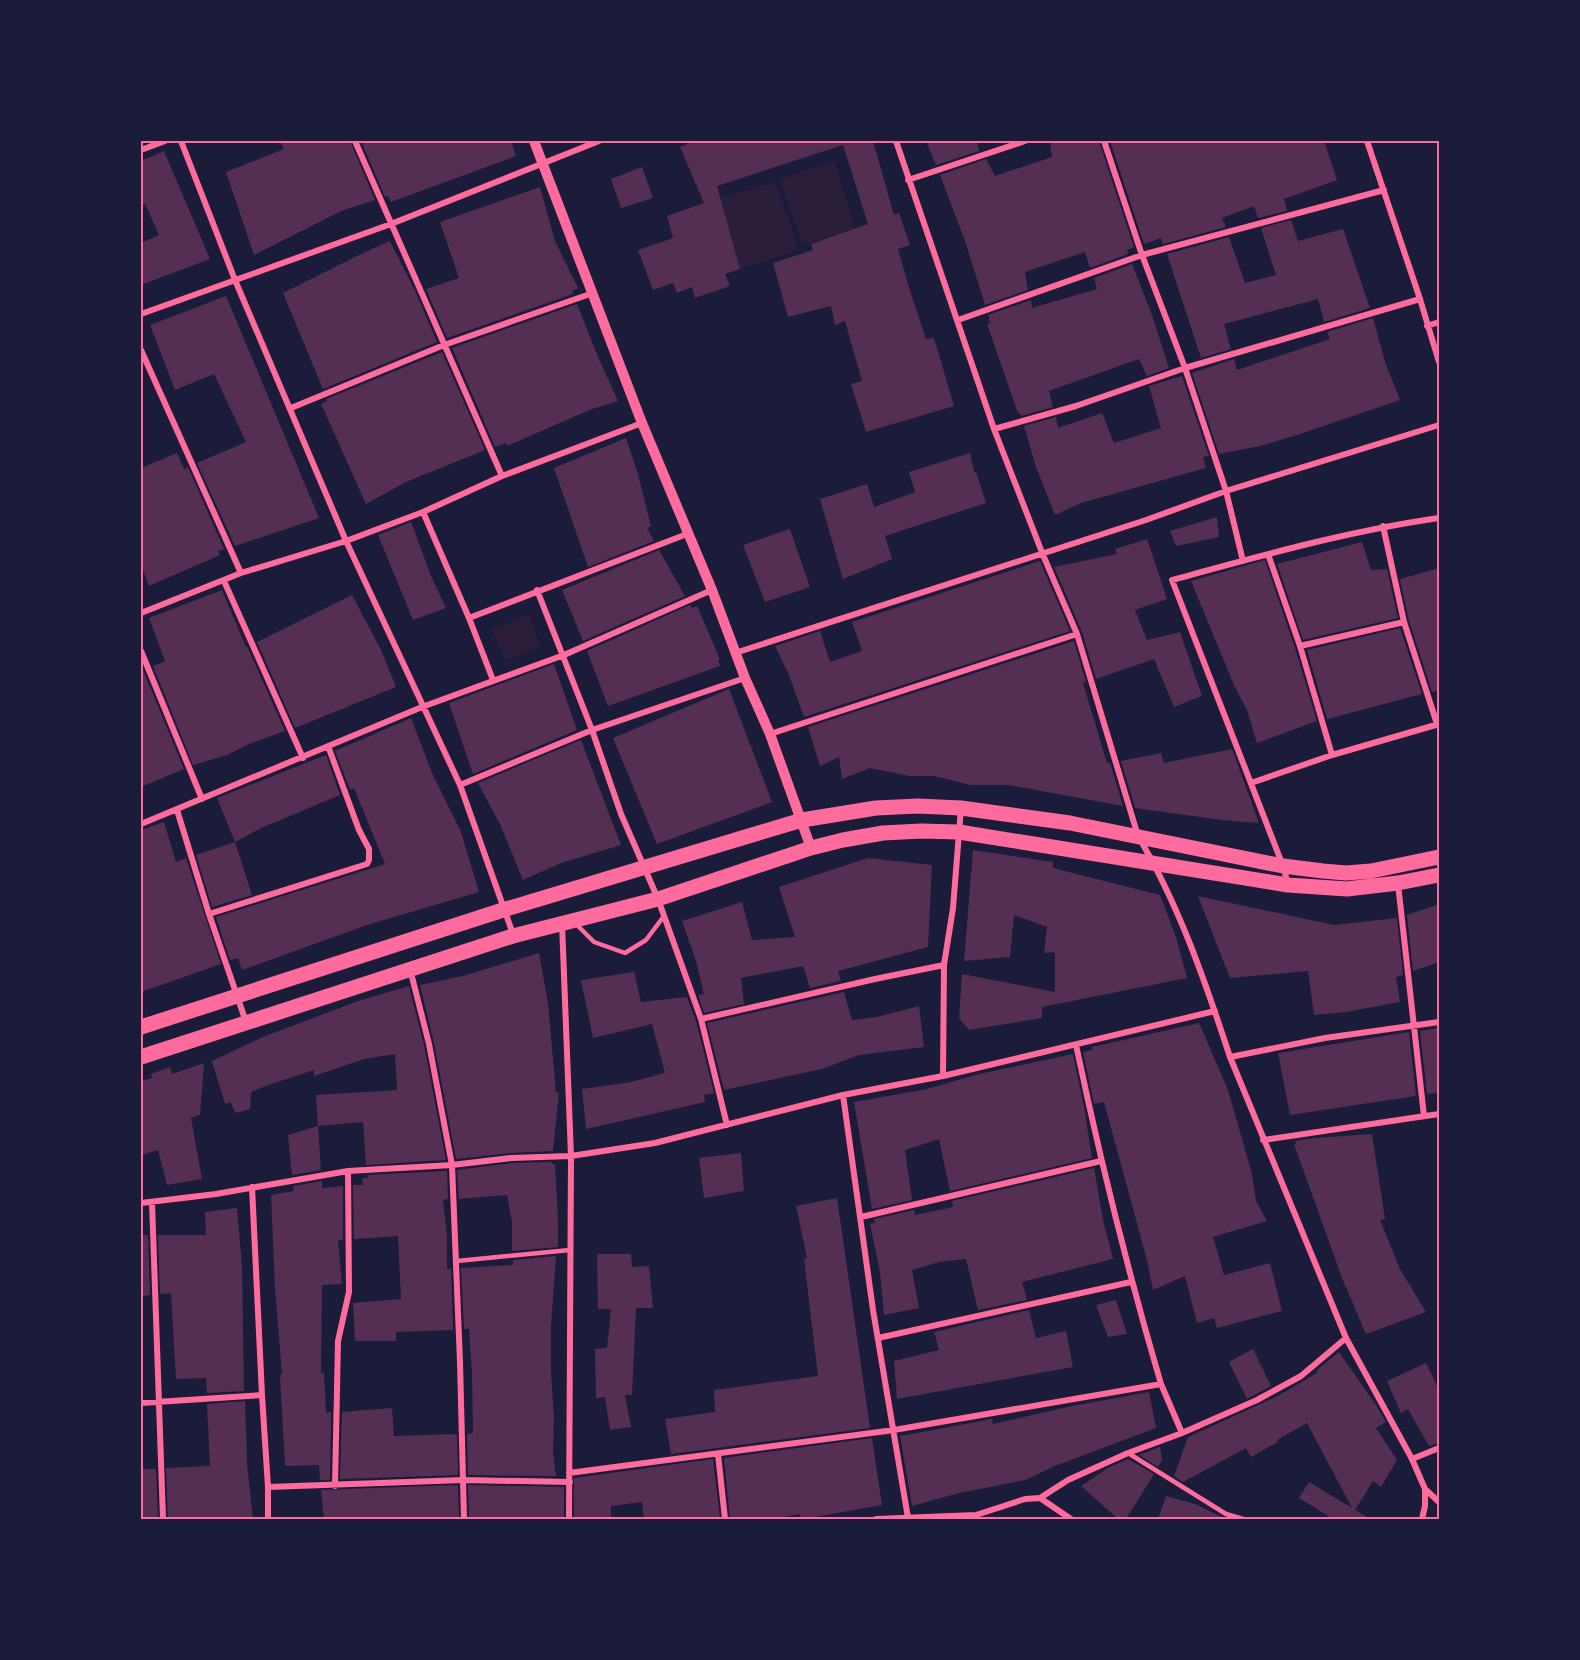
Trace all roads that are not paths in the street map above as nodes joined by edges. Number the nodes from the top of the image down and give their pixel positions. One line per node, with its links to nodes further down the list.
1 (165, 141): 10 (street)
2 (181, 141): 16 (street)
3 (355, 141): 14 (street)
4 (534, 141): 11 (street)
5 (599, 141): 11 (street)
6 (896, 141): 12 (street)
7 (1025, 141): 12 (street)
8 (1104, 141): 15 (street)
9 (1367, 141): 13 (street)
10 (141, 150)
11 (543, 163): 14 (street); 17 (street)
12 (908, 180): 20 (street)
13 (1384, 190): 15 (street); 18 (street)
14 (391, 224): 16 (street); 23 (street)
15 (1142, 255): 20 (street); 26 (street)
16 (236, 280): 19 (street); 27 (street)
17 (593, 293): 23 (street); 28 (street)
18 (1420, 299): 22 (street); 26 (street)
19 (141, 314)
20 (958, 320): 30 (street)
21 (1439, 322): 22 (street)
22 (1427, 326): 25 (street)
23 (444, 345): 27 (street); 31 (street)
24 (141, 350): 41 (street)
25 (1439, 362)
26 (1185, 368): 30 (street); 32 (street)
27 (291, 408): 37 (street)
28 (642, 423): 31 (street); 36 (street)
29 (1439, 425): 32 (street)
30 (994, 429): 39 (street)
31 (502, 476): 33 (street)
32 (1226, 491): 39 (street); 40 (street)
33 (423, 512): 37 (street); 46 (street)
34 (1439, 518): 35 (street)
35 (1383, 526): 38 (street); 47 (street)
36 (687, 534): 43 (street); 44 (street)
37 (346, 541): 41 (street); 55 (street)
38 (1268, 554): 40 (street); 49 (street)
39 (1042, 555): 48 (street); 51 (street)
40 (1243, 561): 62 (street)
41 (241, 573): 42 (street)
42 (224, 581): 45 (street); 61 (street)
43 (537, 590): 46 (street); 52 (street)
44 (712, 590): 51 (street); 52 (street)
45 (141, 613)
46 (469, 618): 54 (street)
47 (1404, 622): 49 (street); 56 (street)
48 (1077, 634): 58 (street); 70 (street)
49 (1300, 646): 60 (street)
50 (141, 651): 64 (street)
51 (735, 653): 53 (street)
52 (564, 655): 54 (street); 57 (street)
53 (745, 678): 57 (street); 58 (street)
54 (493, 680): 55 (street)
55 (422, 707): 59 (street); 63 (street)
56 (1438, 724): 60 (street)
57 (592, 730): 63 (street); 75 (street)
58 (771, 734): 67 (street)
59 (328, 746): 61 (street); 81 (street)
60 (1332, 755): 62 (street)
61 (303, 758): 64 (street)
62 (1251, 783): 74 (street)
63 (460, 785): 80 (street)
64 (202, 799): 66 (street)
65 (962, 807): 67 (main road); 69 (street); 70 (main road)
66 (177, 810): 68 (street); 81 (street)
67 (802, 820): 71 (street); 75 (main road)
68 (141, 824)
69 (959, 831): 71 (main road); 73 (main road); 85 (street)
70 (1138, 836): 73 (street); 74 (main road)
71 (811, 848): 79 (main road)
72 (1439, 857): 74 (main road)
73 (1154, 863): 78 (main road); 88 (street)
74 (1283, 866): 78 (street)
75 (646, 868): 79 (street); 80 (main road)
76 (1439, 875): 77 (main road)
77 (1398, 884): 78 (main road); 92 (street)
78 (1288, 885)
79 (658, 898): 82 (street); 83 (main road)
80 (503, 910): 84 (street); 87 (main road)
81 (209, 914): 87 (street)
82 (664, 916): 83 (lane); 89 (street)
83 (567, 921): 84 (main road); 103 (street)
84 (513, 936): 86 (main road)
85 (944, 965): 89 (street); 97 (street)
86 (410, 969): 90 (main road); 105 (street)
87 (236, 995): 90 (street); 93 (main road)
88 (1215, 1011): 94 (street); 96 (street)
89 (701, 1019): 101 (street)
90 (246, 1022): 95 (main road)
91 (1439, 1022): 92 (street)
92 (1413, 1025): 96 (street); 100 (street)
93 (141, 1027)
94 (1076, 1045): 97 (street); 104 (street)
95 (141, 1057)
96 (1230, 1057): 102 (street)
97 (943, 1076): 98 (street)
98 (843, 1095): 101 (street); 110 (street)
99 (1439, 1114): 100 (street)
100 (1424, 1116): 102 (street)
101 (727, 1125): 103 (street)
102 (1263, 1140): 115 (street)
103 (571, 1156): 105 (street); 111 (street)
104 (1101, 1161): 110 (street); 113 (street)
105 (452, 1165): 106 (street); 112 (street)
106 (348, 1171): 107 (street); 129 (street)
107 (252, 1186): 108 (street); 117 (street)
108 (152, 1202): 109 (street); 119 (street)
109 (141, 1203)
110 (861, 1217): 114 (street)
111 (570, 1250): 112 (lane); 126 (street)
112 (457, 1261): 127 (street)
113 (1131, 1282): 114 (street); 116 (street)
114 (878, 1338): 120 (street)
115 (1346, 1338): 121 (street); 125 (street)
116 (1161, 1384): 120 (street); 121 (street)
117 (262, 1395): 119 (street); 130 (street)
118 (141, 1403): 119 (street)
119 (160, 1403): 135 (street)
120 (894, 1430): 124 (street); 134 (street)
121 (1182, 1433): 123 (street)
122 (1439, 1448): 125 (street)
123 (1128, 1453): 132 (street); 142 (lane)
124 (718, 1454): 126 (street); 139 (street)
125 (1412, 1459): 131 (street)
126 (569, 1473): 128 (street)
127 (463, 1480): 128 (street); 129 (street); 137 (street)
128 (570, 1482): 138 (street)
129 (335, 1486): 130 (street)
130 (268, 1487): 136 (street)
131 (1425, 1489): 133 (street); 143 (street)
132 (1040, 1498): 134 (street); 141 (street)
133 (1439, 1502)
134 (908, 1518): 140 (street)
135 (163, 1519)
136 (268, 1519)
137 (464, 1519)
138 (569, 1519)
139 (725, 1519)
140 (876, 1519)
141 (1071, 1519)
142 (1243, 1519)
143 (1422, 1519)

